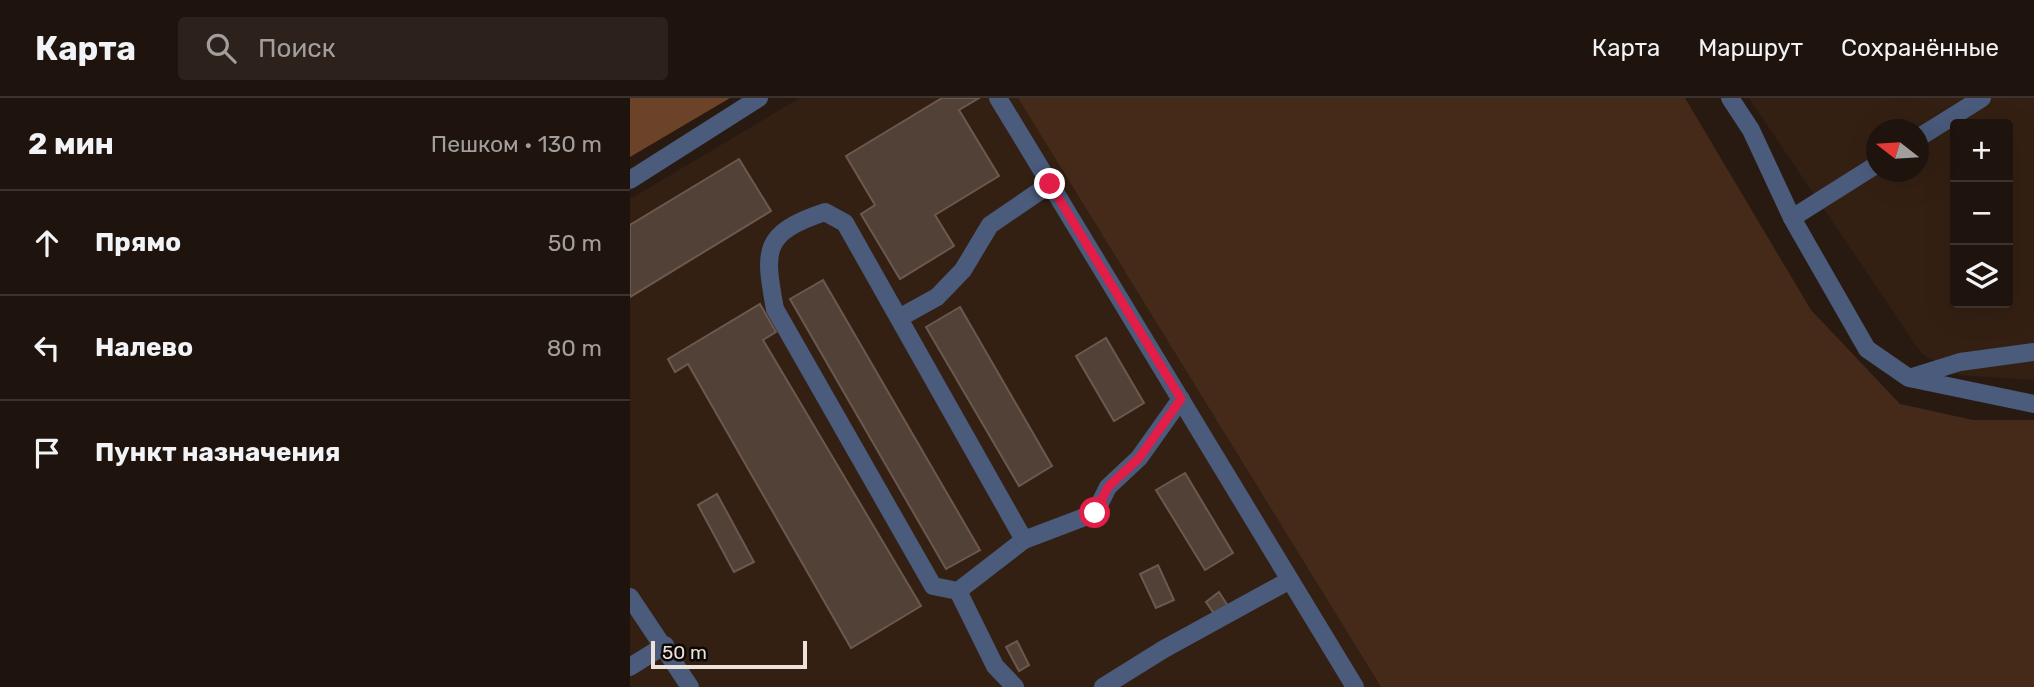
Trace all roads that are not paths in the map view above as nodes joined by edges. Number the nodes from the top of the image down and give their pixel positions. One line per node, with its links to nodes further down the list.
1 (759, 98): 7 (lane)
2 (998, 98): 8 (lane)
3 (1730, 98): 9 (lane)
4 (1982, 98): 5 (lane)
5 (1929, 132)
6 (1866, 172): 9 (lane)
7 (630, 180)
8 (1050, 184): 10 (lane); 13 (lane)
9 (1793, 218): 12 (lane)
10 (899, 318): 15 (lane); 17 (lane)
11 (2034, 352): 12 (lane)
12 (1909, 378): 14 (lane)
13 (1181, 399): 15 (lane); 16 (lane)
14 (2034, 404)
15 (1024, 540): 17 (lane)
16 (1290, 580): 23 (lane); 24 (lane)
17 (958, 591): 22 (lane)
18 (630, 597): 19 (lane)
19 (665, 645): 20 (lane); 21 (lane)
20 (630, 667)
21 (690, 687)
22 (1015, 687)
23 (1103, 687)
24 (1355, 687)

